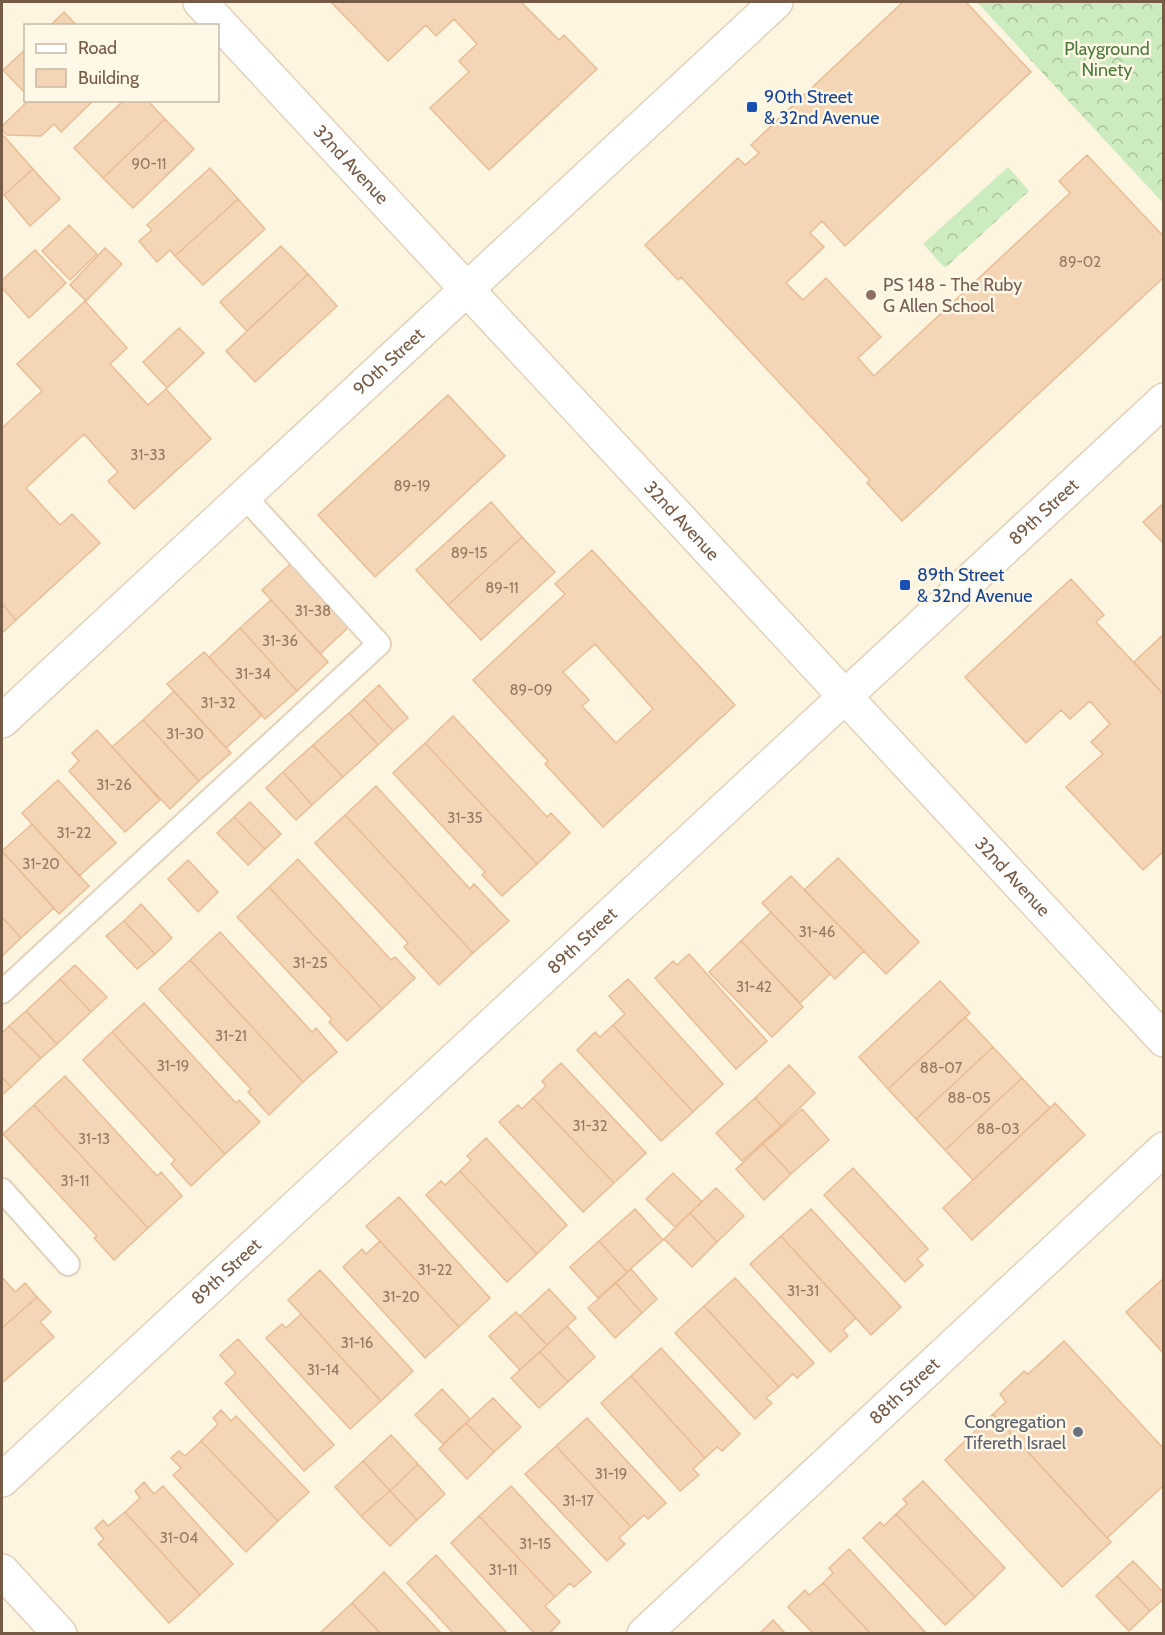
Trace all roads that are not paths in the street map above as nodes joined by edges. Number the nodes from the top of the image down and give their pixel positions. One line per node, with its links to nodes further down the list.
1 (200, 2): 3 (street, 32nd Avenue)
2 (776, 2): 3 (street, 90th Street)
3 (466, 289): 5 (street, 90th Street); 6 (street, 32nd Avenue)
4 (1164, 400): 6 (street, 89th Street)
5 (245, 497): 7 (street, 90th Street); 8 (lane)
6 (844, 696): 9 (street, 32nd Avenue); 13 (street, 89th Street)
7 (2, 721)
8 (2, 992)
9 (1164, 1040)
10 (1164, 1149): 16 (street, 88th Street)
11 (2, 1190): 12 (lane)
12 (68, 1264)
13 (2, 1480)
14 (2, 1570): 15 (street)
15 (60, 1634)
16 (644, 1634)

